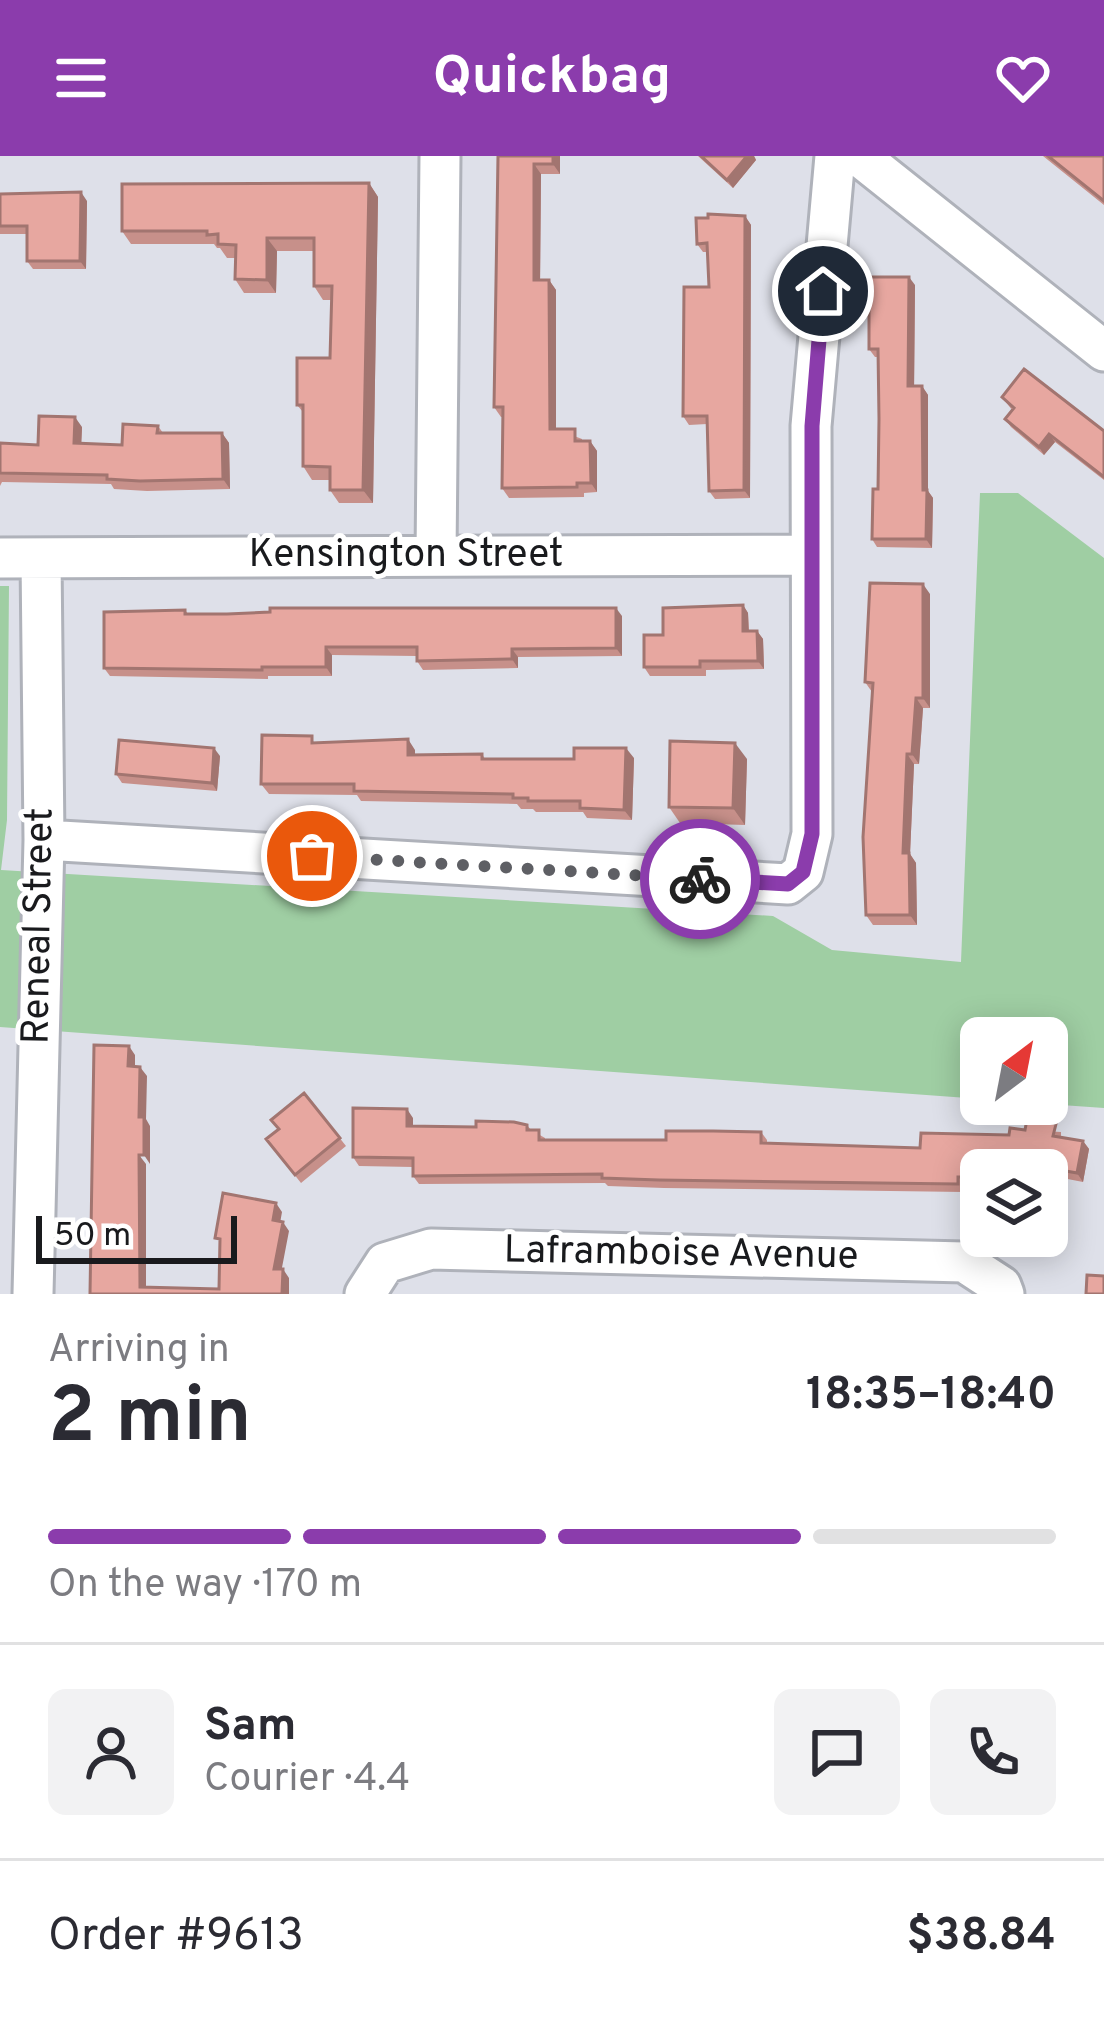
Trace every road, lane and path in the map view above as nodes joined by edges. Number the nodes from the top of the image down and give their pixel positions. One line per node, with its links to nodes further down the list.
1 (440, 156): 5 (street)
2 (835, 156): 6 (street)
3 (859, 156): 4 (street)
4 (1104, 351)
5 (436, 555): 6 (street, Kensington Street); 8 (street, Kensington Street)
6 (812, 555): 9 (street)
7 (0, 558): 8 (street, Kensington Street)
8 (41, 558): 9 (street, Reneal Street)
9 (44, 840): 10 (street, Reneal Street)
10 (33, 1294)
11 (365, 1294): 12 (street, Laframboise Avenue)
12 (1004, 1294)

